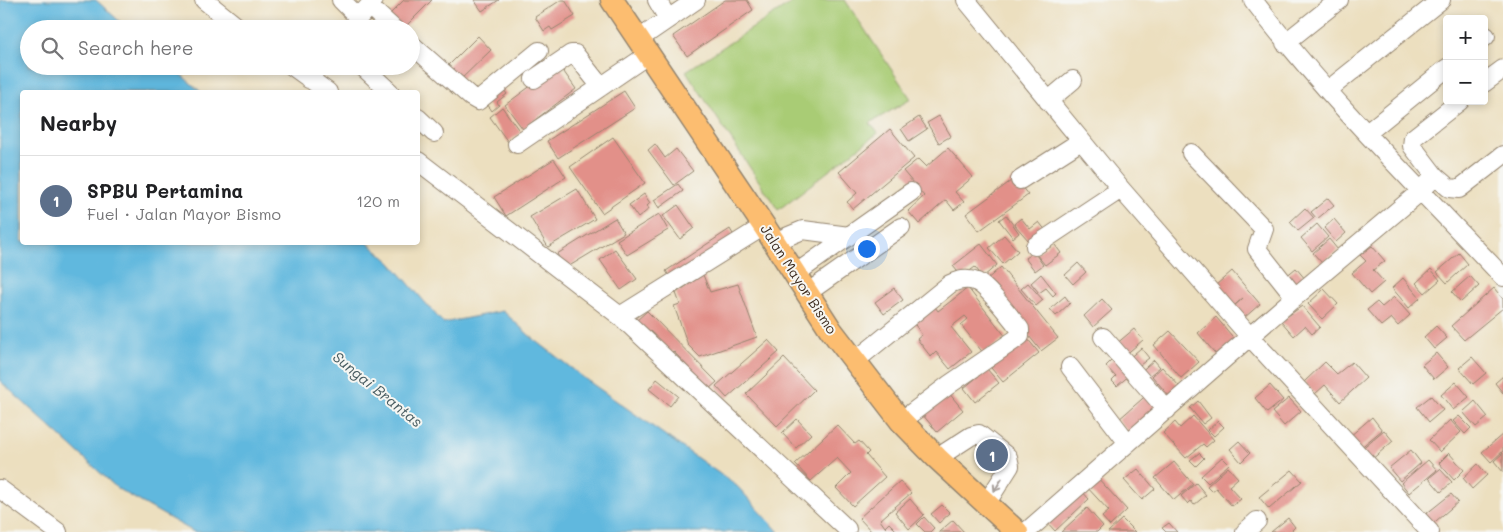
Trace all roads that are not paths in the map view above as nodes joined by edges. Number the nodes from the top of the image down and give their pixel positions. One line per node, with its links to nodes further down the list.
1 (204, 0): 12 (street)
2 (341, 0): 10 (street)
3 (612, 0): 15 (main road, Jalan Mayor Bismo)
4 (657, 0): 11 (street)
5 (696, 0): 11 (street)
6 (966, 0): 29 (street)
7 (1253, 0): 14 (street)
8 (1339, 0): 14 (street)
9 (1441, 0): 28 (street)
10 (362, 13): 13 (street)
11 (668, 19): 15 (street)
12 (229, 20)
13 (376, 20)
14 (1286, 43): 28 (street)
15 (644, 46): 25 (street); 45 (main road, Jalan Mayor Bismo)
16 (420, 52): 17 (street)
17 (539, 52)
18 (1503, 69): 24 (street)
19 (1443, 71): 33 (street)
20 (316, 75): 26 (street)
21 (372, 75): 27 (street)
22 (534, 79): 25 (street)
23 (1073, 80): 29 (street)
24 (1488, 80)
25 (601, 87): 35 (street)
26 (327, 90)
27 (388, 90)
28 (1328, 90): 33 (street)
29 (1048, 101): 34 (street)
30 (1455, 105): 39 (street)
31 (420, 120): 32 (street)
32 (434, 133)
33 (1367, 133): 42 (street)
34 (1081, 141): 40 (street); 41 (street)
35 (516, 144)
36 (1191, 154): 50 (street)
37 (1503, 156): 39 (street)
38 (420, 163): 51 (street)
39 (1434, 176): 42 (street)
40 (1020, 180)
41 (1121, 189): 47 (street); 53 (street)
42 (1421, 191): 48 (street); 50 (street)
43 (911, 192): 46 (street)
44 (901, 228): 49 (street)
45 (769, 234): 46 (street); 49 (main road, Jalan Mayor Bismo); 51 (street)
46 (849, 236): 49 (street)
47 (1035, 246)
48 (1500, 269)
49 (801, 284): 54 (main road, Jalan Mayor Bismo)
50 (1296, 297): 53 (street)
51 (620, 316): 62 (street)
52 (1103, 337): 56 (street)
53 (1251, 338): 56 (street); 66 (street)
54 (855, 361): 57 (main road, Jalan Mayor Bismo); 57 (street)
55 (1070, 367): 58 (street)
56 (1167, 410): 58 (street)
57 (901, 421): 59 (main road, Jalan Mayor Bismo)
58 (1128, 443): 65 (street)
59 (937, 458): 61 (main road, Jalan Mayor Bismo); 61 (street, one-way to 61)
60 (2, 493): 63 (street)
61 (986, 504): 64 (main road, Jalan Mayor Bismo)
62 (847, 529)
63 (58, 532)
64 (1017, 532)
65 (1026, 532)
66 (1430, 532)

